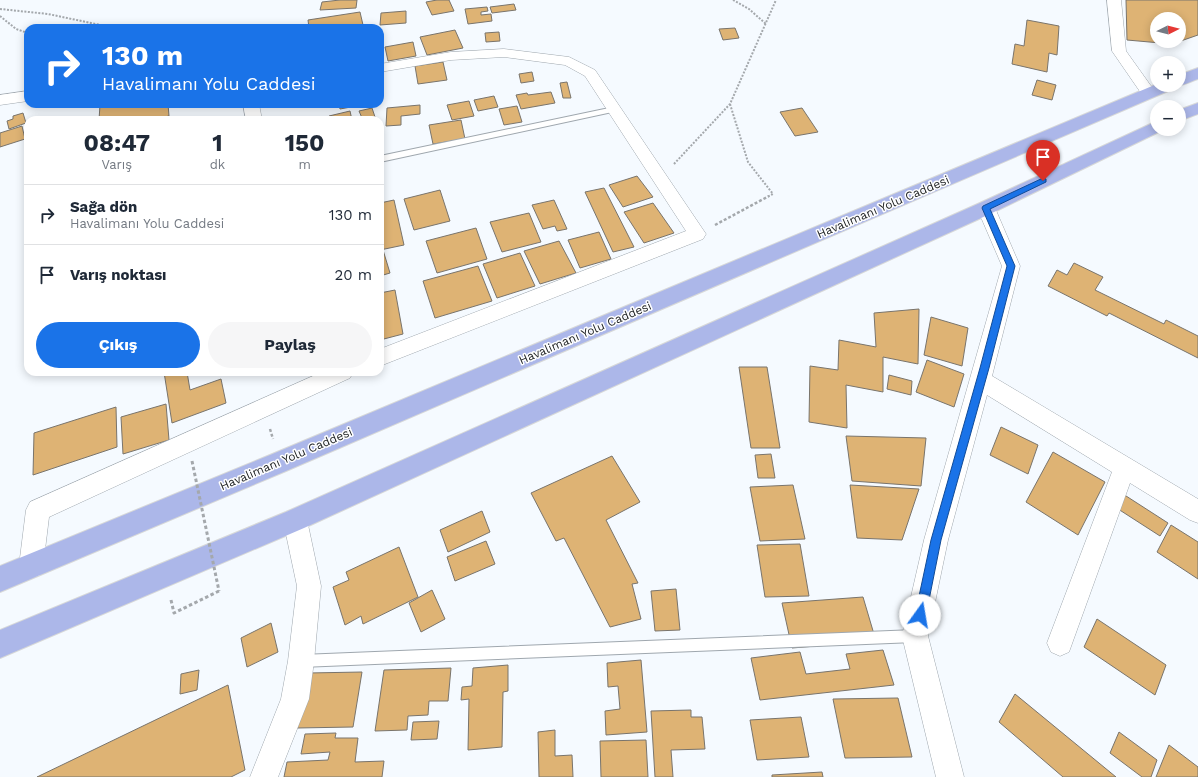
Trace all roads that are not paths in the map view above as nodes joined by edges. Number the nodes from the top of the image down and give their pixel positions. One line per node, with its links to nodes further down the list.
1 (1114, 0): 5 (street)
2 (384, 67): 9 (street)
3 (1198, 73): 4 (highway)
4 (1186, 78)
5 (1148, 93): 20 (highway, Havalimanı Yolu Caddesi)
6 (24, 97): 7 (street)
7 (0, 100)
8 (1198, 108): 10 (highway)
9 (614, 109): 12 (lane); 14 (street)
10 (1186, 113)
11 (1150, 129): 13 (highway)
12 (384, 158)
13 (986, 208): 16 (street); 19 (highway)
14 (384, 356)
15 (328, 376): 20 (street)
16 (981, 380): 17 (street); 22 (street)
17 (1124, 467): 18 (street); 23 (street)
18 (1198, 512)
19 (295, 520): 24 (highway); 25 (street)
20 (31, 566): 21 (highway, Havalimanı Yolu Caddesi)
21 (0, 579)
22 (915, 636): 25 (lane); 27 (street)
23 (1060, 643)
24 (0, 644)
25 (301, 661): 26 (street)
26 (264, 777)
27 (950, 777)

